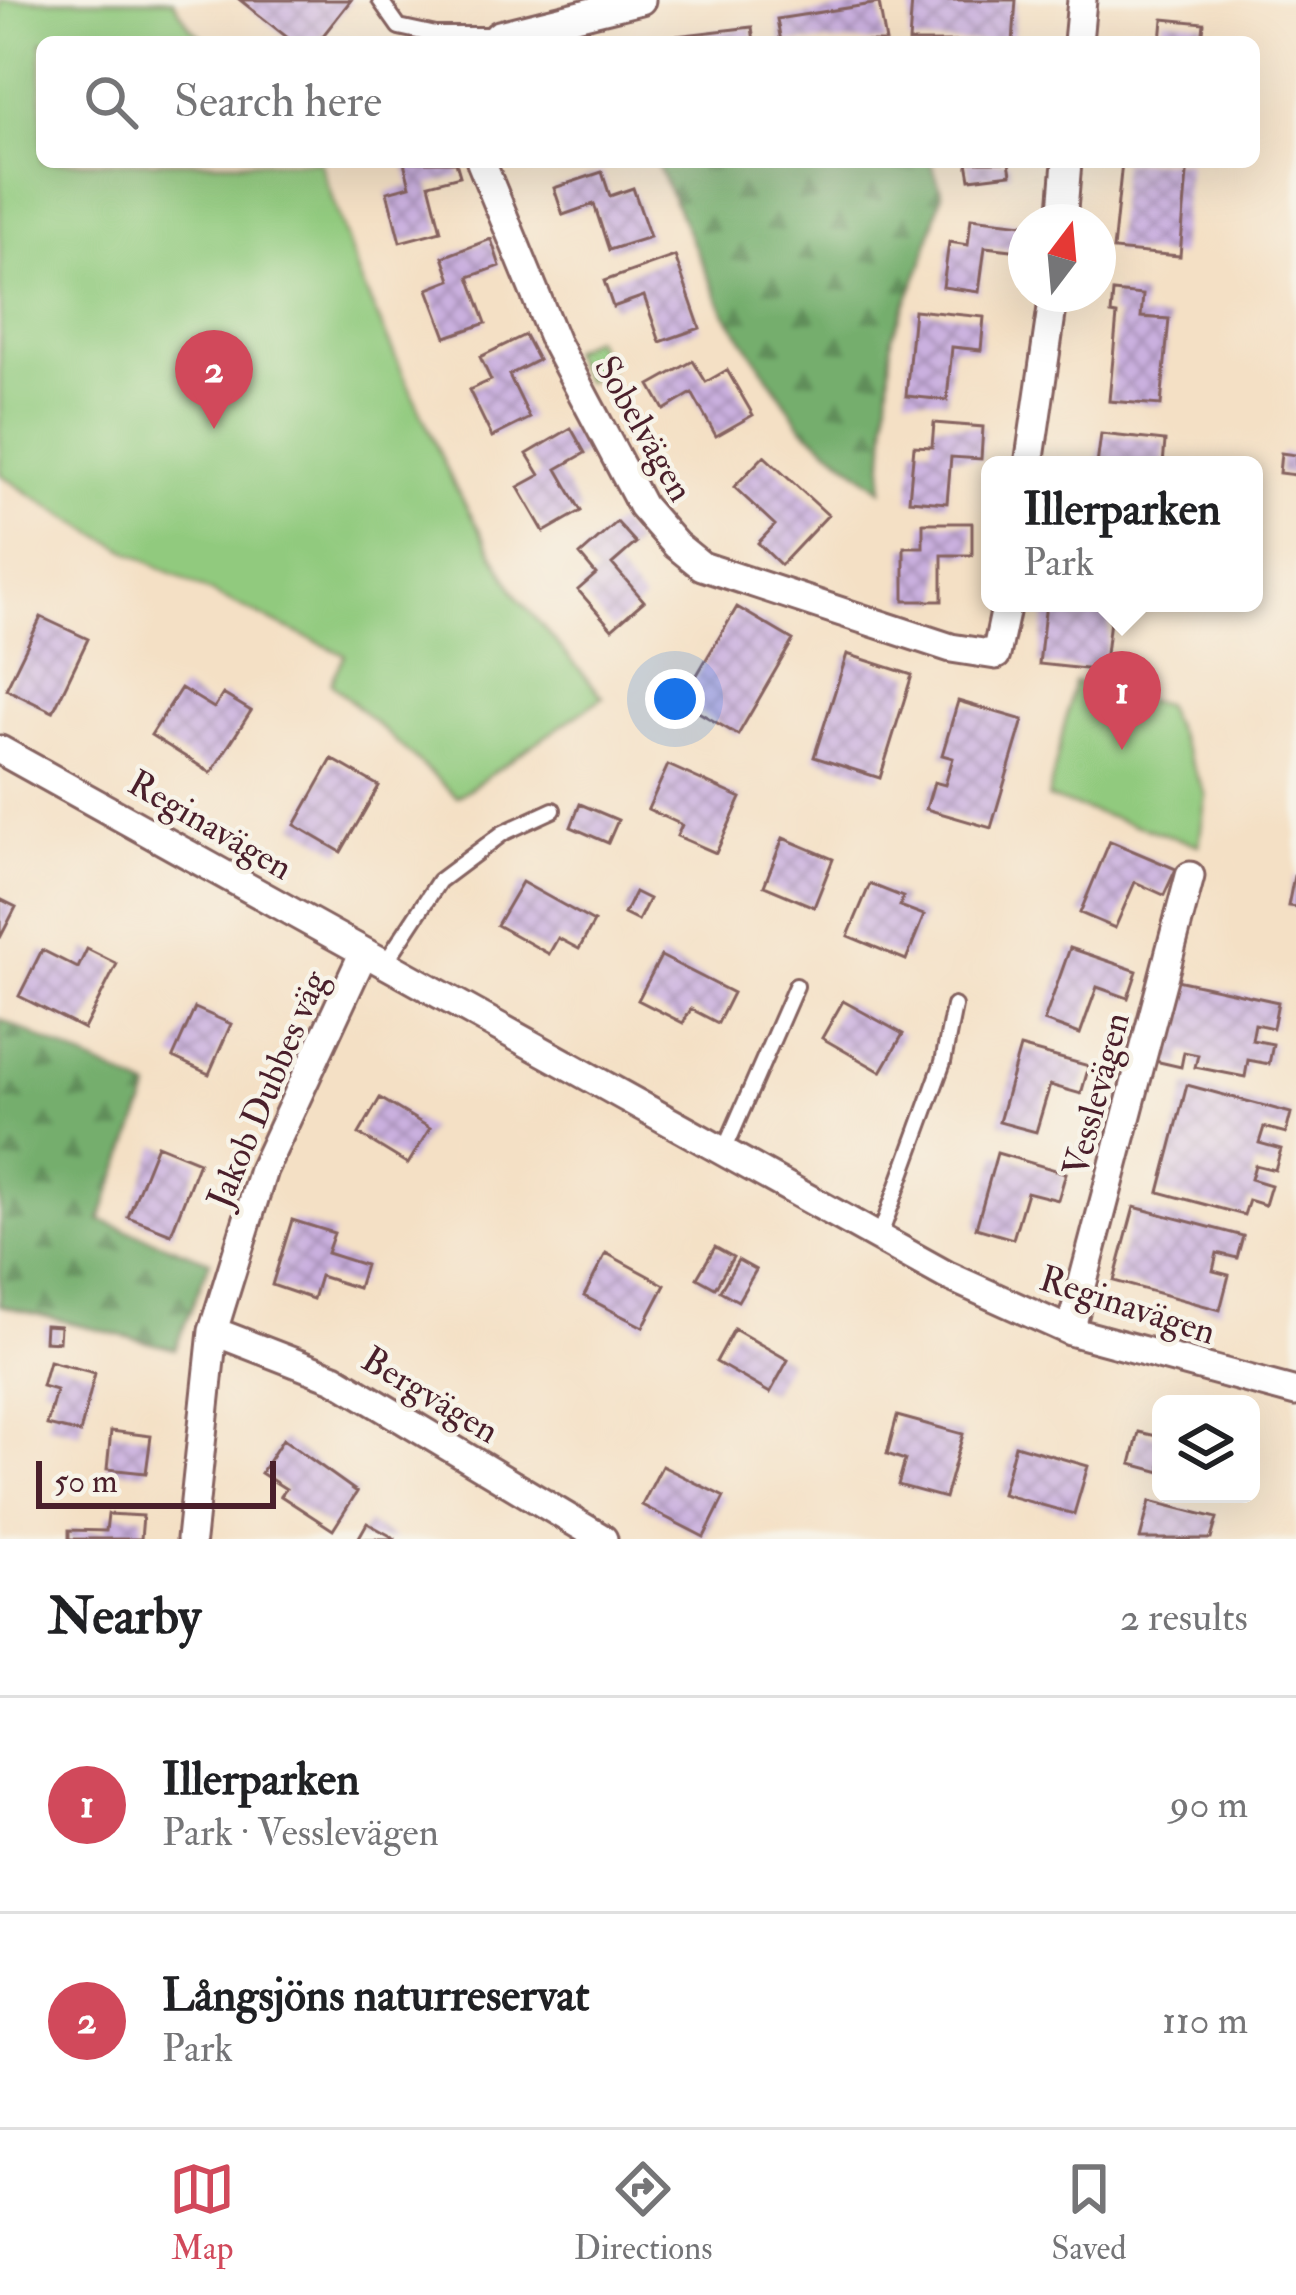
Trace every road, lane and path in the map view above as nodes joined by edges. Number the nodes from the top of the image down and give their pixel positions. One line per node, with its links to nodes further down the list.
1 (380, 0): 4 (lane)
2 (641, 0): 5 (street)
3 (1082, 0): 6 (street)
4 (456, 36)
5 (504, 36)
6 (1079, 36)
7 (483, 168): 12 (street, Sobelvägen)
8 (1066, 168): 9 (street)
9 (1064, 204)
10 (1051, 312): 11 (street)
11 (1030, 456)
12 (1005, 612)
13 (0, 750): 16 (street, Reginavägen)
14 (553, 810): 16 (lane)
15 (1190, 876): 22 (street, Vesslevägen)
16 (375, 957): 19 (street, Reginavägen); 21 (street, Jakob Dubbes väg)
17 (796, 986): 19 (lane)
18 (954, 1006): 20 (lane)
19 (724, 1151): 20 (street, Reginavägen)
20 (879, 1238): 22 (street, Reginavägen)
21 (213, 1331): 24 (street, Jakob Dubbes väg); 25 (street, Bergvägen)
22 (1070, 1331): 23 (street, Reginavägen)
23 (1296, 1392)
24 (190, 1539)
25 (603, 1539)

